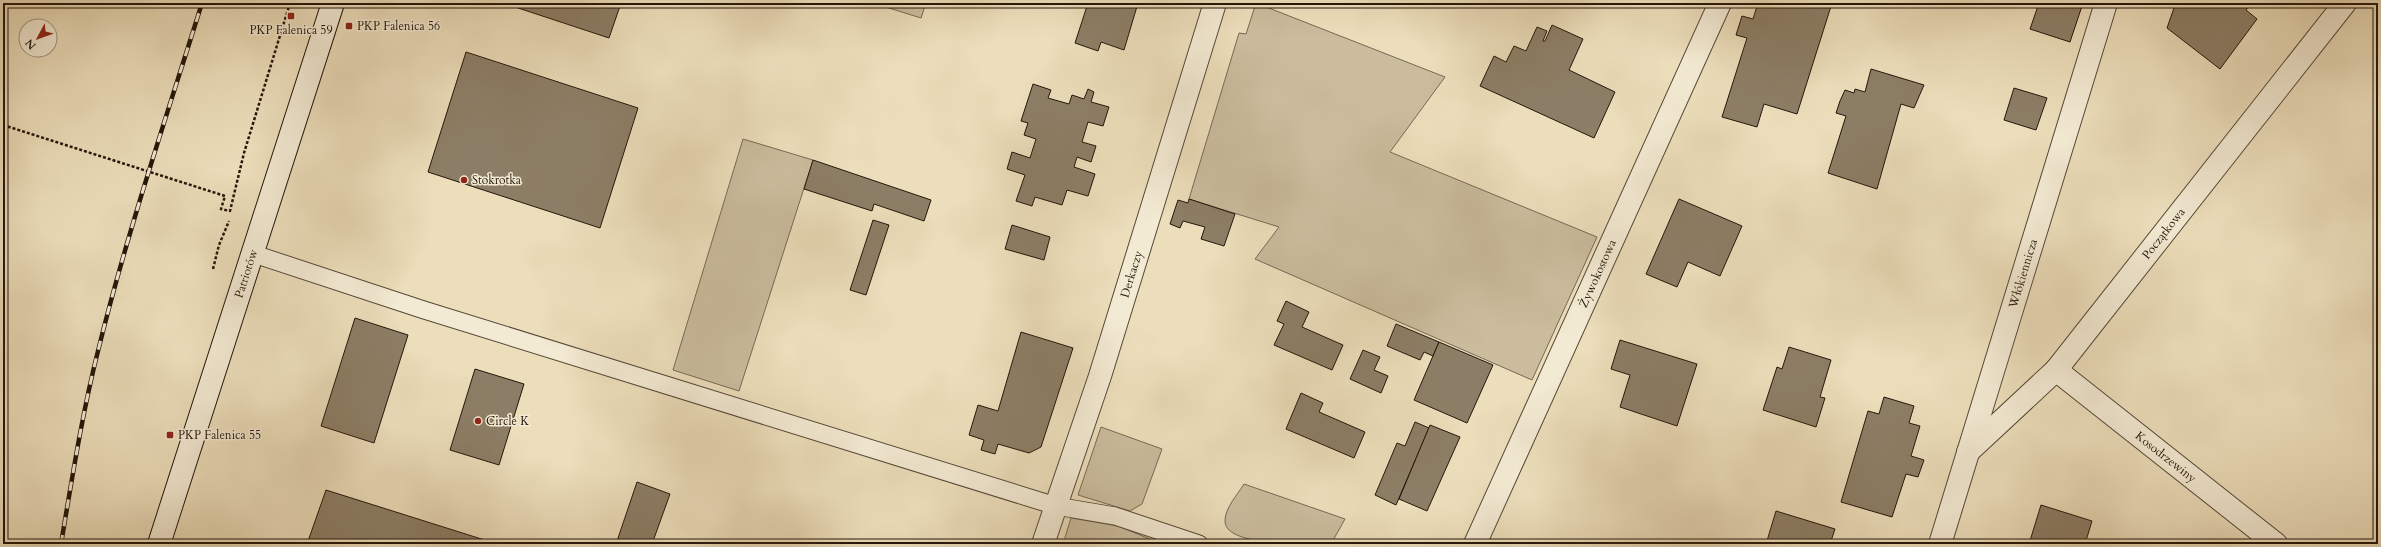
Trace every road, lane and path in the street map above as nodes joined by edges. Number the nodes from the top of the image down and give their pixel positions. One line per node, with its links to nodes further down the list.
1 (290, 3): 7 (path)
2 (333, 3): 8 (street, Patriotów)
3 (1215, 3): 11 (street, Derkaczy)
4 (1720, 3): 15 (street, Żywokostowa)
5 (2106, 3): 10 (street, Włókiennicza)
6 (2345, 3): 9 (street, Początkowa)
7 (3, 124)
8 (251, 253): 11 (lane); 12 (street, Patriotów)
9 (2056, 370): 10 (street, Początkowa); 17 (street, Kosodrzewiny)
10 (1968, 452): 16 (street, Włókiennicza)
11 (1056, 506): 13 (street, Derkaczy); 14 (lane)
12 (159, 544)
13 (1043, 544)
14 (1199, 544)
15 (1476, 544)
16 (1940, 544)
17 (2276, 544)

